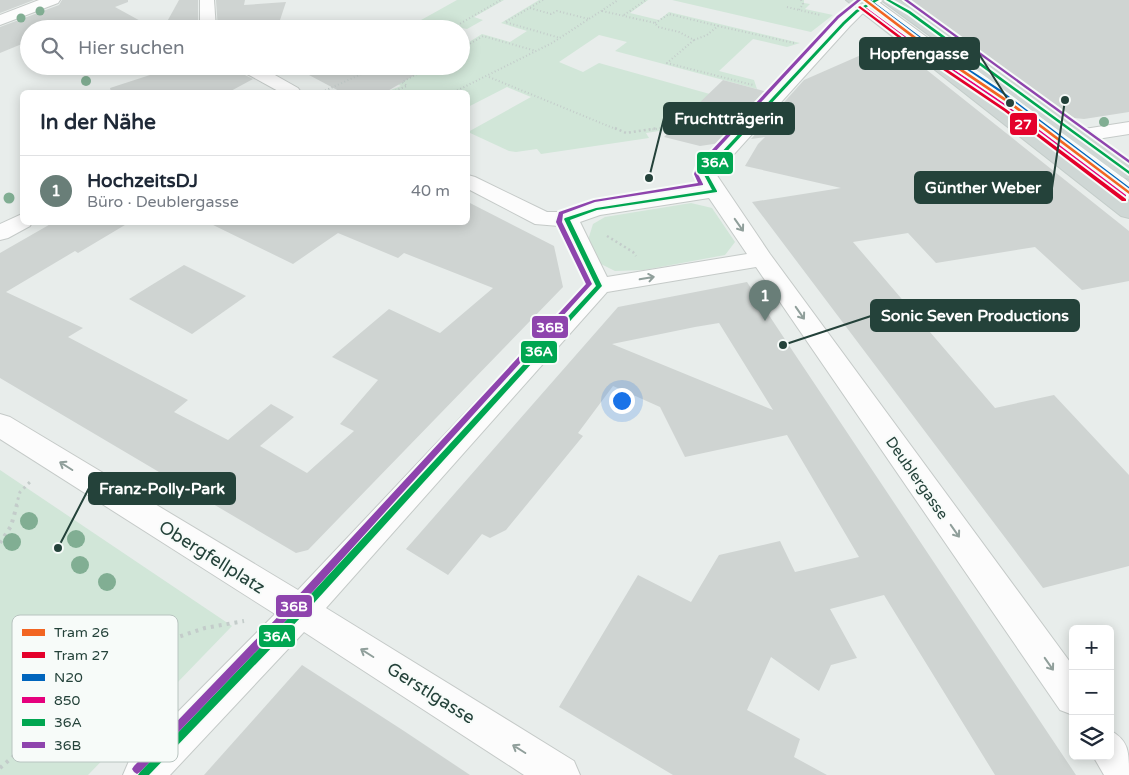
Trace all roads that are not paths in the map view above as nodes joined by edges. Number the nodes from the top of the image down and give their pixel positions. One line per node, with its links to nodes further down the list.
1 (53, 0): 4 (street)
2 (207, 0): 5 (street)
3 (870, 2): 11 (main road); 12 (main road); 16 (street, Deublergasse)
4 (0, 20)
5 (208, 20)
6 (260, 75): 7 (street)
7 (273, 83): 8 (street); 9 (street)
8 (259, 90)
9 (288, 90)
10 (1129, 128): 11 (street)
11 (1068, 136): 12 (main road); 13 (main road); 15 (lane)
12 (1033, 137): 17 (main road)
13 (1129, 173)
14 (470, 181): 18 (street)
15 (1129, 189)
16 (715, 191): 18 (street); 21 (street, Deublergasse, one-way to 21)
17 (1129, 211)
18 (567, 219): 22 (street)
19 (20, 222): 20 (street)
20 (0, 233)
21 (762, 259): 22 (street, one-way to 21); 25 (street, Deublergasse, one-way to 25)
22 (599, 286): 24 (street)
23 (0, 425): 24 (street, Obergfellplatz, one-way to 23)
24 (301, 611): 26 (street); 30 (street, Gerstlgasse, one-way to 24)
25 (1069, 691)
26 (178, 739)
27 (1114, 756): 31 (street)
28 (156, 762): 29 (street)
29 (143, 775)
30 (560, 775)
31 (1128, 775)

